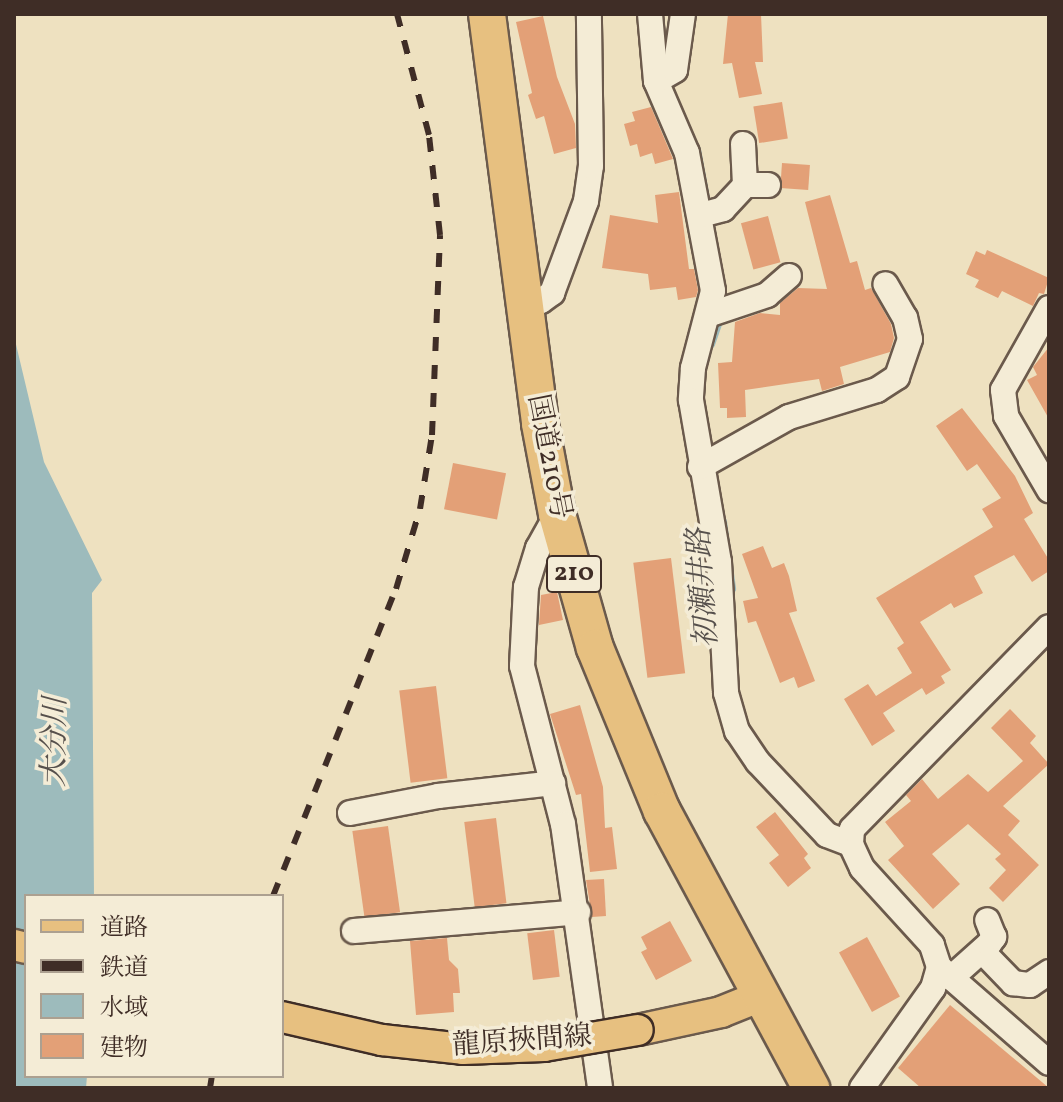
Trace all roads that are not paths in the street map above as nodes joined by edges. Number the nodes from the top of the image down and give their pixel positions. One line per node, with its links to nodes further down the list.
1 (487, 14): 10 (highway, 国道210号 / 210)
2 (589, 14): 10 (street)
3 (650, 14): 5 (street)
4 (683, 14): 5 (street)
5 (656, 81): 7 (street)
6 (743, 144): 7 (street)
7 (701, 215): 12 (street)
8 (789, 276): 12 (street)
9 (885, 284): 13 (street)
10 (522, 303): 15 (highway, 国道210号 / 210)
11 (1049, 308): 14 (street)
12 (711, 314): 13 (street)
13 (700, 467): 19 (street)
14 (1046, 482)
15 (557, 514): 17 (street); 26 (highway, 国道210号 / 210)
16 (1049, 627): 19 (street)
17 (553, 783): 18 (street); 20 (street)
18 (350, 813)
19 (851, 844): 24 (street)
20 (578, 912): 22 (street); 29 (street)
21 (987, 920): 23 (street)
22 (354, 931)
23 (982, 951): 24 (street); 25 (street)
24 (945, 972): 28 (street); 31 (street)
25 (1049, 972)
26 (761, 996): 27 (main road, 龍原挾間線, bridge); 30 (highway, 国道210号 / 210)
27 (284, 1017)
28 (1049, 1063)
29 (600, 1088)
30 (811, 1088)
31 (862, 1088)

